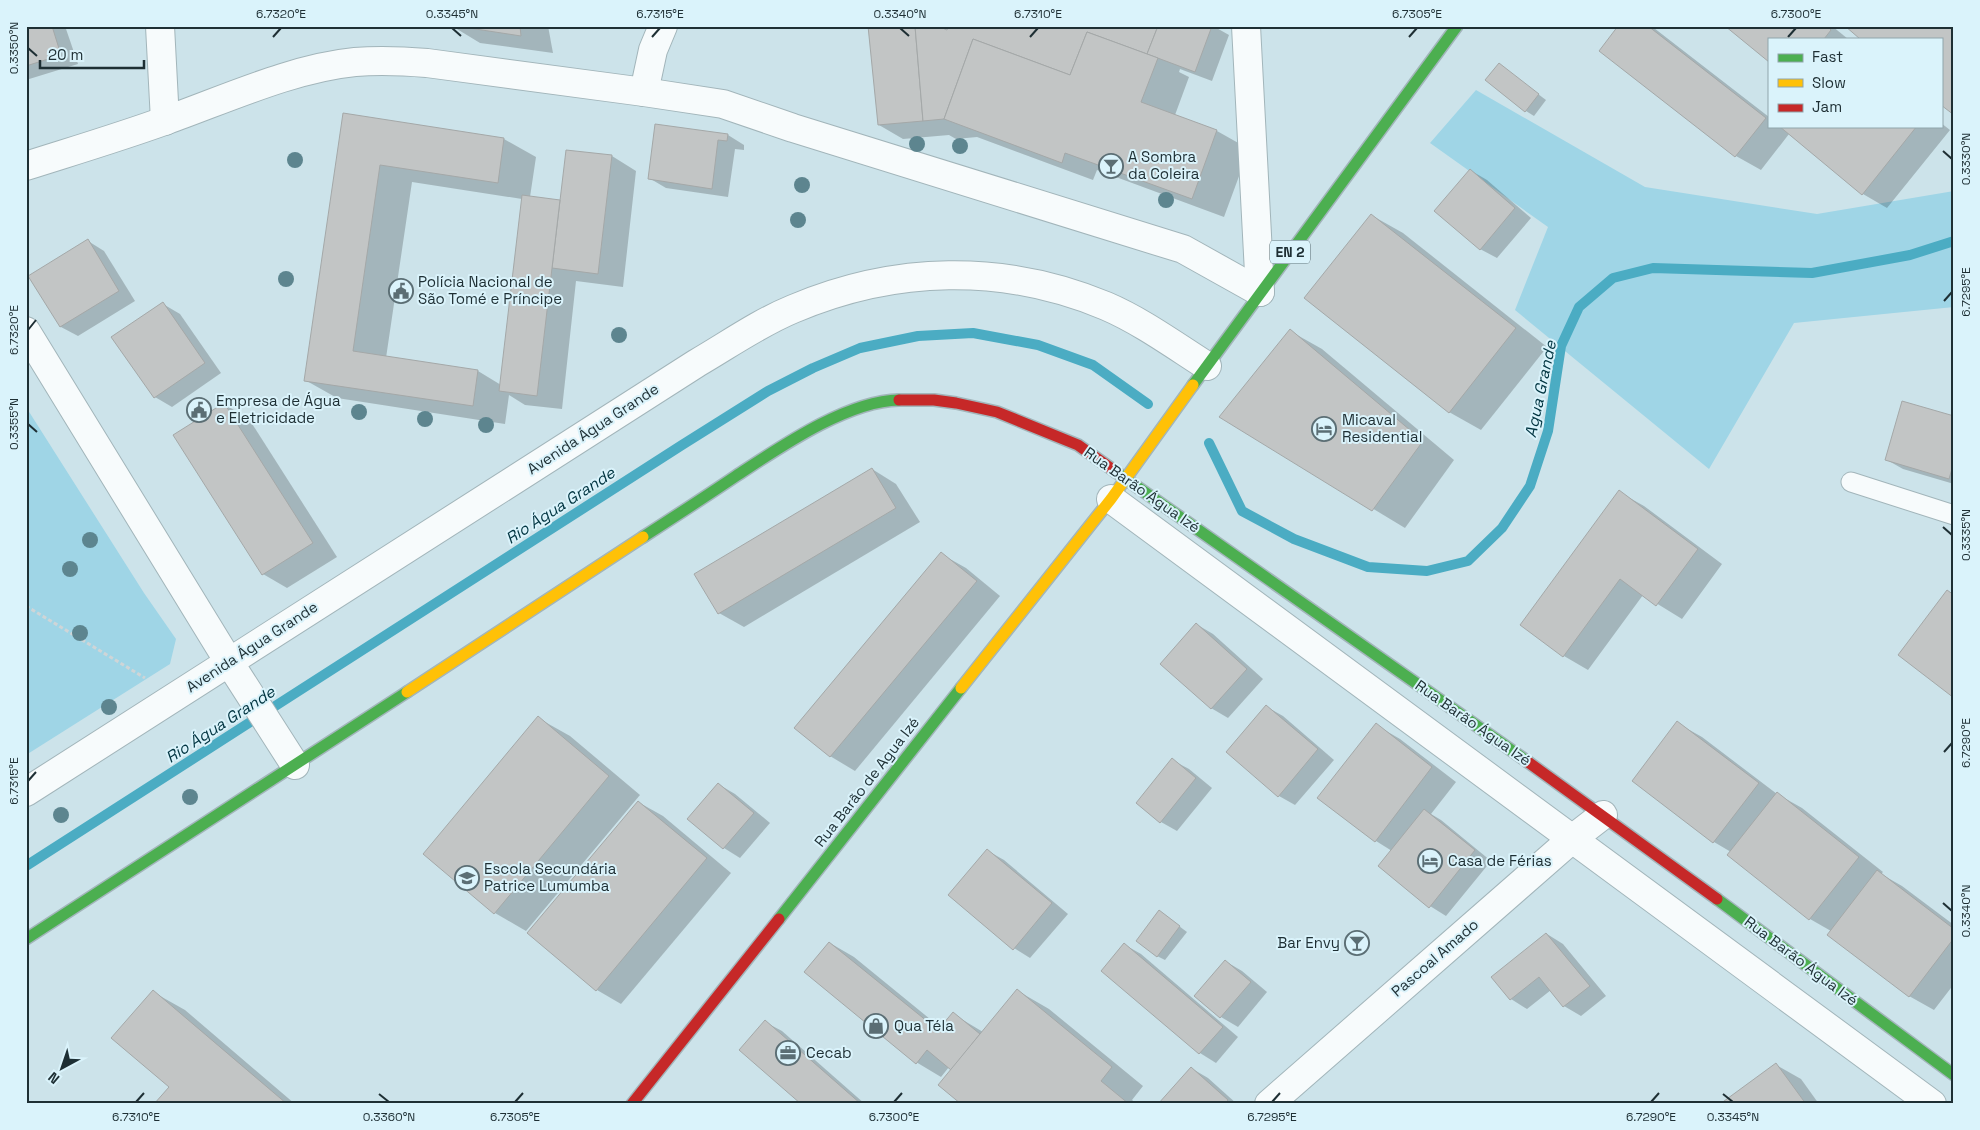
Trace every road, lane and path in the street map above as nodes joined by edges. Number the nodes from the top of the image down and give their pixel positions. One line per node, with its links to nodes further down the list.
1 (160, 26): 6 (street)
2 (663, 26): 5 (street)
3 (1246, 26): 8 (street)
4 (1457, 26): 8 (street, EN 2)
5 (644, 92): 6 (street); 8 (street)
6 (165, 121): 7 (street)
7 (26, 166)
8 (1260, 292): 10 (street, EN 2)
9 (26, 331): 15 (street)
10 (1207, 366): 12 (street, EN 2); 15 (street, Avenida Água Grande)
11 (1851, 482): 13 (lane)
12 (1118, 489): 17 (street, Rua Barão Água Izé); 19 (street, Rua Barão Água Izé); 20 (street, Rua Barão Água Izé); 23 (street, Rua Barão de Agua Izé)
13 (1954, 516)
14 (26, 606): 16 (path)
15 (229, 662): 16 (street, Avenida Água Grande); 17 (street)
16 (175, 696): 18 (street, Avenida Água Grande)
17 (295, 765): 21 (street)
18 (26, 792)
19 (1604, 815): 20 (street, Pascoal Amado); 22 (street, Rua Barão Água Izé)
20 (1572, 839): 24 (street, Pascoal Amado); 25 (street, Rua Barão Água Izé)
21 (26, 939)
22 (1954, 1075)
23 (632, 1104)
24 (1268, 1104)
25 (1932, 1104)

